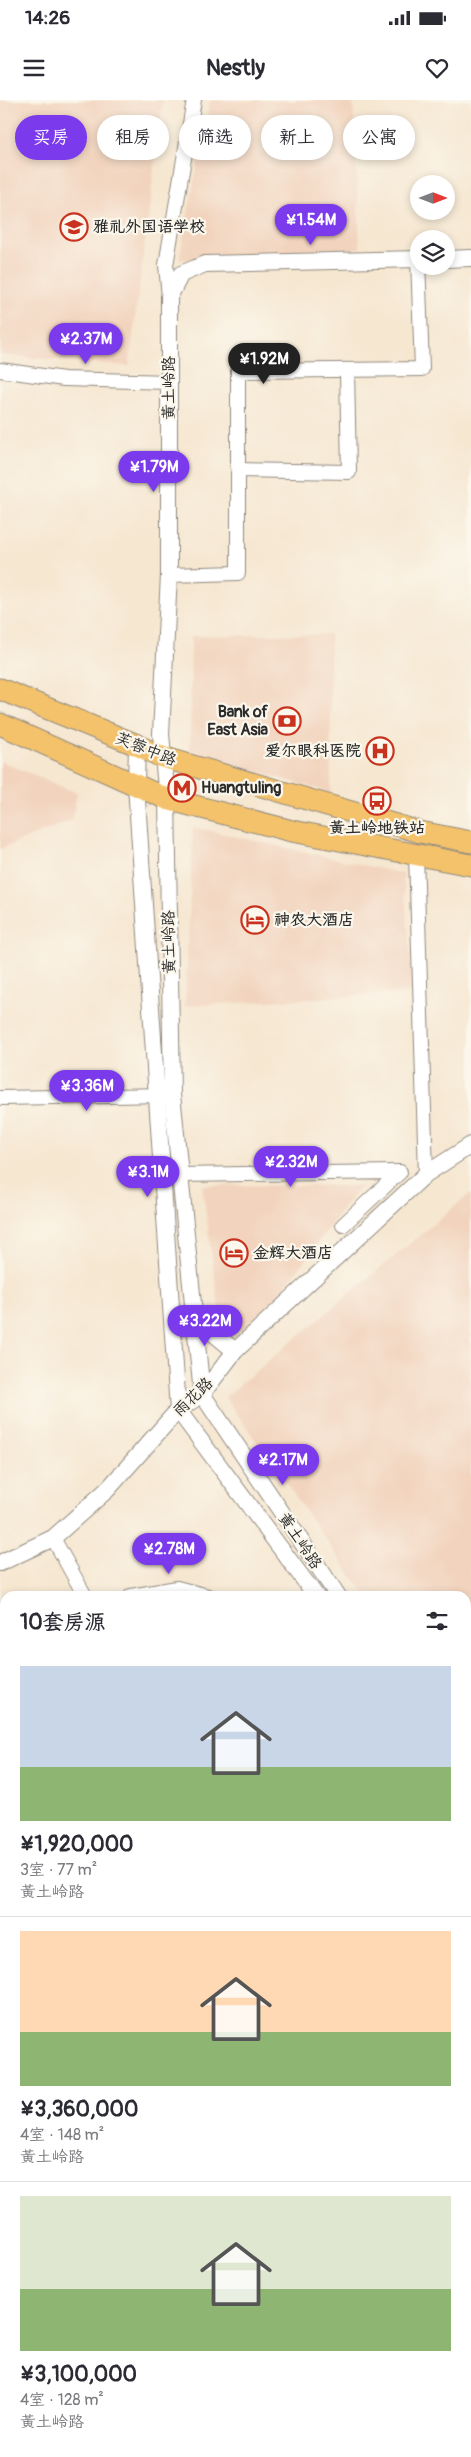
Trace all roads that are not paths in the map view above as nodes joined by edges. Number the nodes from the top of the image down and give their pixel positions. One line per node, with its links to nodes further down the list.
1 (194, 100): 6 (street)
2 (471, 258): 4 (street)
3 (410, 259): 6 (street, 黄土岭路)
4 (455, 259)
5 (419, 275): 8 (street)
6 (169, 297): 9 (street, 黄土岭路)
7 (0, 370): 9 (street)
8 (346, 370): 10 (street); 10 (street)
9 (169, 382): 11 (street, 黄土岭路)
10 (238, 470): 11 (street)
11 (169, 575): 15 (street, 黄土岭路)
12 (0, 689): 14 (main road, 芙蓉中路)
13 (0, 724): 16 (main road)
14 (137, 745): 15 (main road, 芙蓉中路); 16 (street, 黄土岭路)
15 (162, 757): 17 (street, 黄土岭路); 18 (main road, 芙蓉中路)
16 (136, 785): 17 (main road); 21 (street, 黄土岭路)
17 (167, 799): 19 (main road); 21 (street, 黄土岭路)
18 (471, 842)
19 (416, 854): 20 (main road); 24 (street)
20 (471, 865)
21 (165, 1095): 22 (street); 25 (street, 黄土岭路); 30 (street, 黄土岭路)
22 (0, 1098)
23 (471, 1145): 24 (street, 雨花路)
24 (426, 1174): 28 (street, 雨花路)
25 (179, 1175): 26 (street); 27 (street, 黄土岭路)
26 (343, 1225)
27 (195, 1318): 28 (street); 29 (street, 黄土岭路)
28 (235, 1351): 29 (street, 雨花路)
29 (202, 1394): 30 (street, 雨花路); 37 (street, 黄土岭路)
30 (178, 1410): 31 (street, 雨花路); 36 (street, 黄土岭路)
31 (54, 1538): 32 (street, 雨花路); 33 (street)
32 (0, 1563)
33 (82, 1591)
34 (160, 1591): 35 (street)
35 (189, 1591)
36 (312, 1591)
37 (335, 1591)

